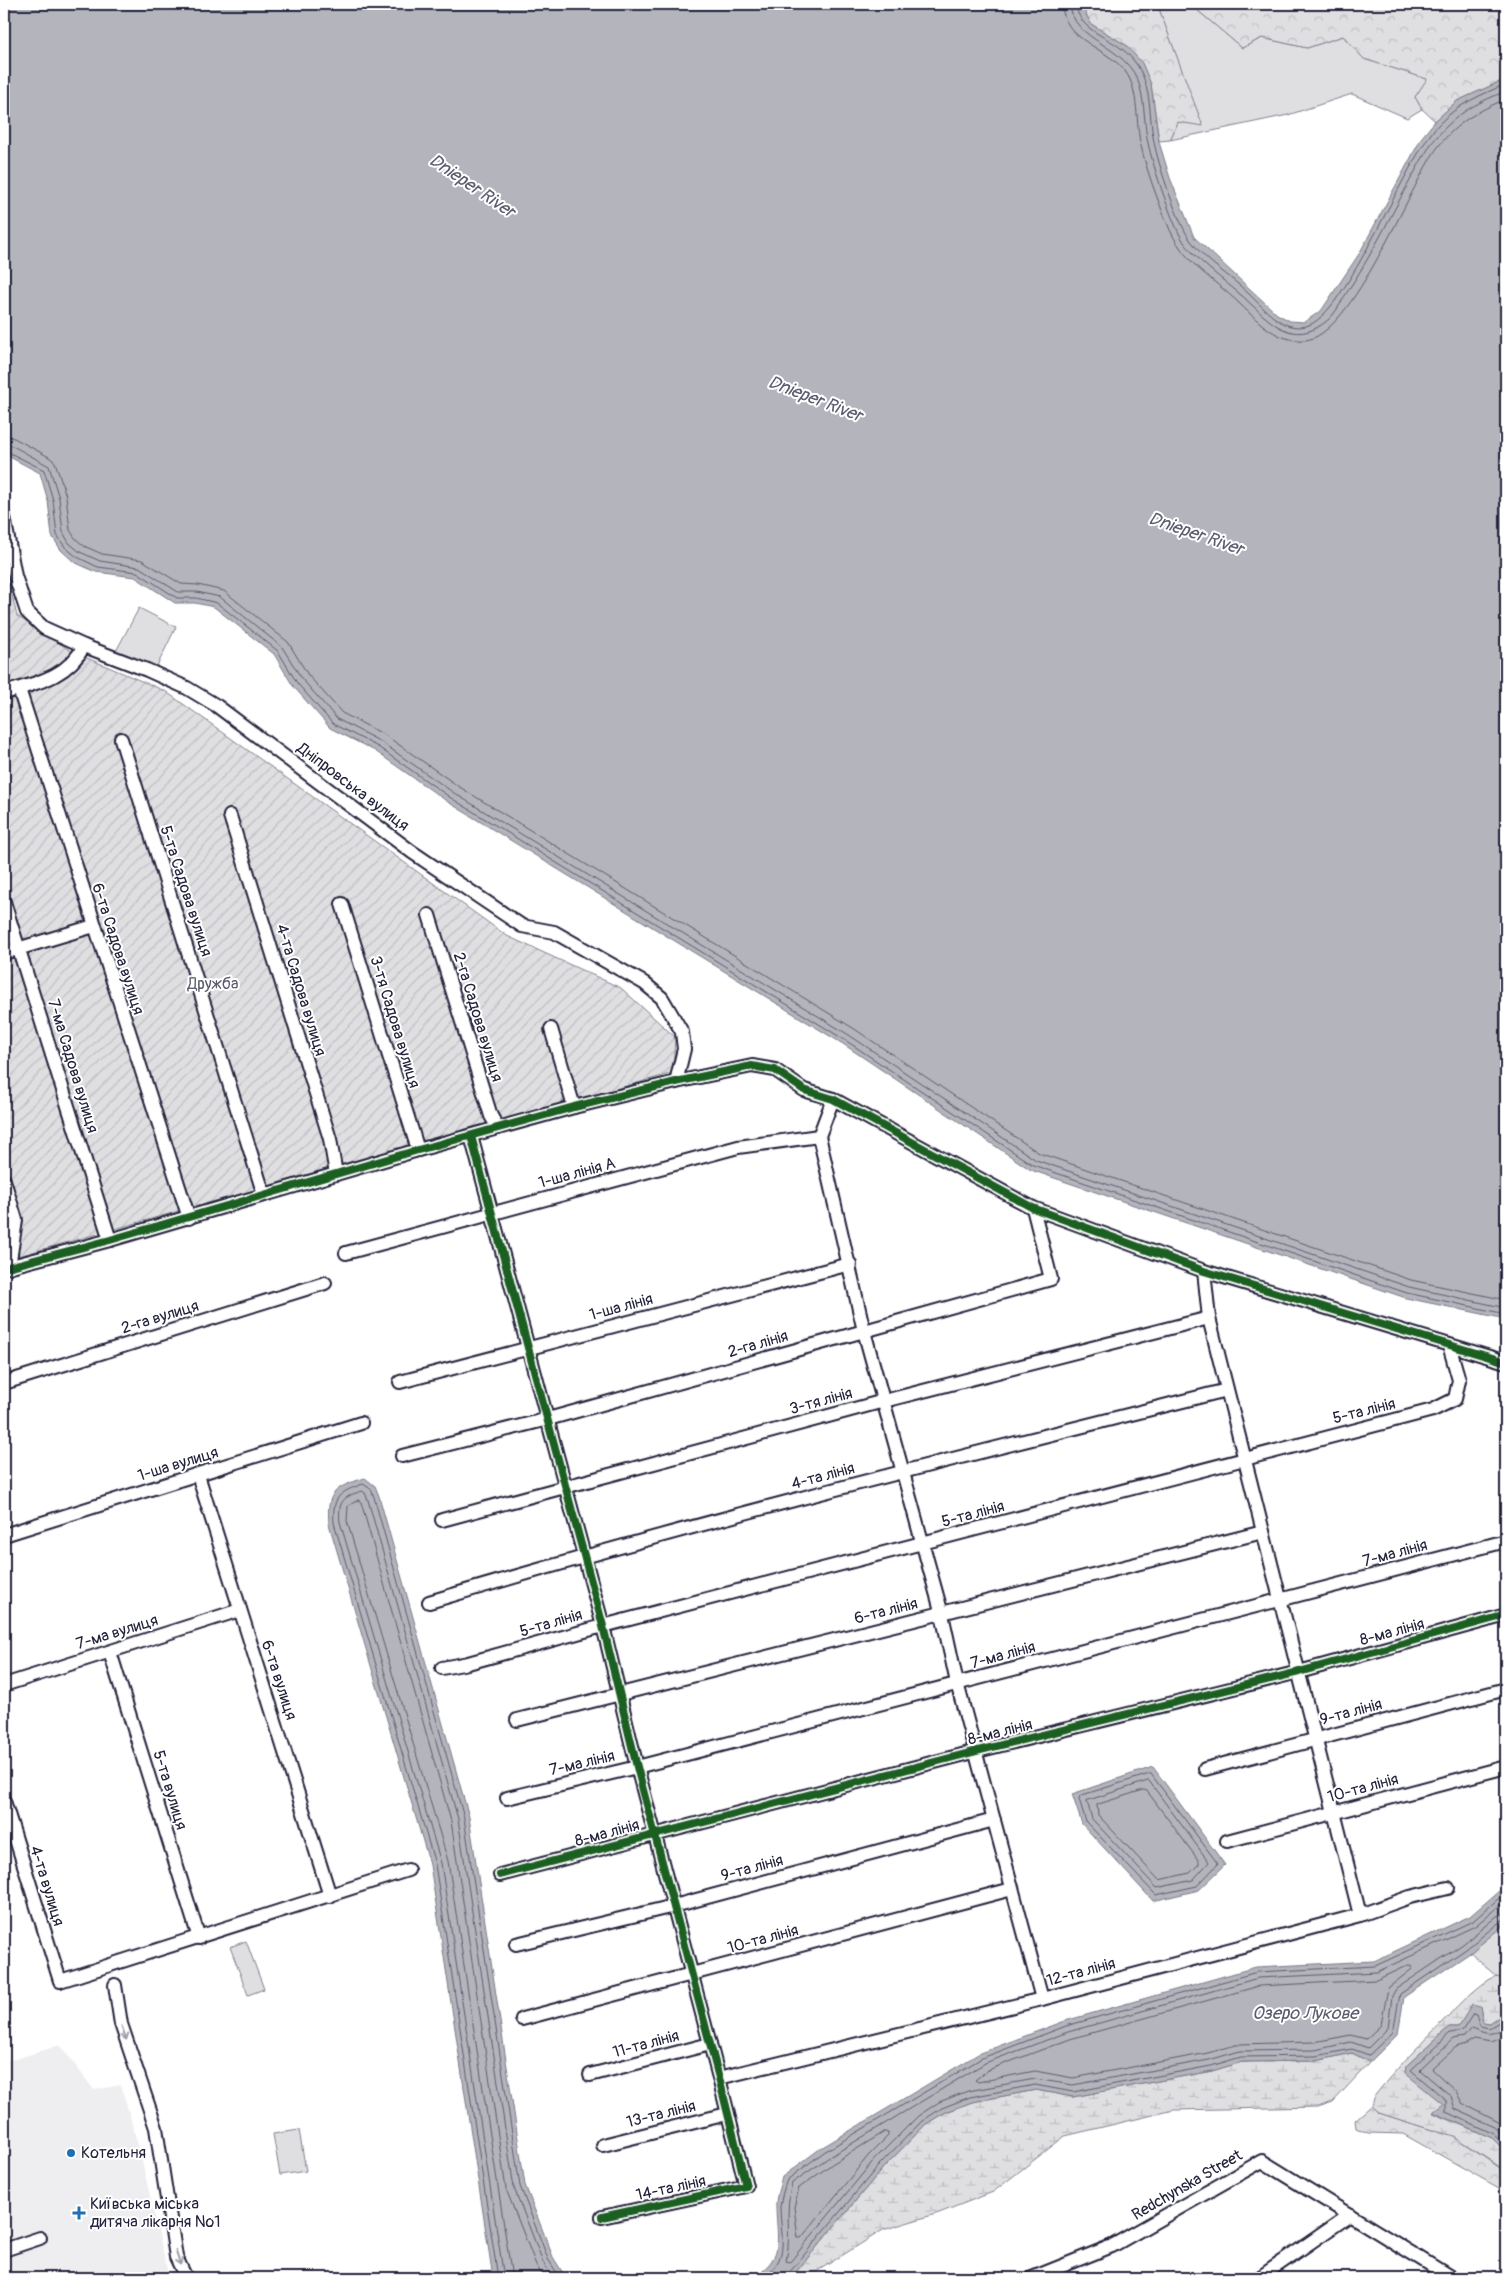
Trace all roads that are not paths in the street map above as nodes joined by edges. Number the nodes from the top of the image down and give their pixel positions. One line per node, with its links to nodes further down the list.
1 (4, 517): 2 (street, Дніпровська вулиця)
2 (84, 646): 3 (street); 14 (street, Дніпровська вулиця)
3 (19, 689): 4 (street); 10 (street, 6-та Садова вулиця)
4 (4, 693)
5 (121, 739): 23 (street, 5-та Садова вулиця)
6 (230, 816): 21 (street, 4-та Садова вулиця)
7 (4, 902): 11 (street, 7-ма Садова вулиця)
8 (342, 904): 20 (street, 3-тя Садова вулиця)
9 (429, 915): 17 (street, 2-га Садова вулиця)
10 (94, 926): 11 (street); 26 (street, 6-та Садова вулиця)
11 (19, 949): 12 (street); 27 (street, 7-ма Садова вулиця)
12 (4, 954)
13 (551, 1029): 16 (street)
14 (676, 1082): 15 (street); 16 (street)
15 (833, 1099): 19 (street); 24 (street)
16 (574, 1107): 17 (street)
17 (498, 1128): 18 (street)
18 (471, 1136): 20 (street); 25 (street)
19 (819, 1136): 25 (street, 1-ша лінія А); 29 (street)
20 (418, 1150): 21 (street)
21 (336, 1174): 23 (street)
22 (4, 1180): 30 (street)
23 (264, 1195): 26 (street)
24 (1032, 1208): 31 (street); 34 (street, 2-га лінія)
25 (492, 1213): 28 (street, 1-ша лінія А); 36 (street)
26 (188, 1218): 27 (street)
27 (110, 1240): 30 (street)
28 (346, 1253)
29 (850, 1264): 34 (street); 36 (street, 1-ша лінія)
30 (6, 1268)
31 (1204, 1271): 33 (street); 35 (street)
32 (325, 1283): 38 (street, 2-га вулиця)
33 (1210, 1318): 40 (street); 41 (street, 3-тя лінія)
34 (864, 1331): 41 (street); 42 (street, 2-га лінія)
35 (1450, 1345): 37 (street); 45 (street, 5-та лінія)
36 (529, 1347): 39 (street, 1-ша лінія); 42 (street)
37 (1506, 1362)
38 (4, 1382)
39 (400, 1382)
40 (1227, 1390): 45 (street); 46 (street, 4-та лінія)
41 (884, 1401): 46 (street); 48 (street, 3-тя лінія)
42 (548, 1419): 44 (street, 2-га лінія); 48 (street)
43 (361, 1423): 47 (street, 1-ша вулиця)
44 (402, 1456)
45 (1245, 1459): 50 (street); 53 (street, 5-та лінія)
46 (903, 1472): 53 (street); 54 (street, 4-та лінія)
47 (198, 1475): 51 (street, 1-ша вулиця); 57 (street, 6-та вулиця)
48 (565, 1486): 49 (street, 3-тя лінія); 54 (street)
49 (442, 1520)
50 (1263, 1532): 55 (street); 58 (street, 6-та лінія)
51 (4, 1536)
52 (1506, 1541): 55 (street, 7-ма лінія)
53 (923, 1544): 58 (street); 60 (street, 5-та лінія)
54 (584, 1555): 56 (street, 4-та лінія); 60 (street)
55 (1280, 1600): 63 (street); 64 (street, 7-ма лінія)
56 (429, 1602)
57 (240, 1610): 61 (street, 7-ма вулиця); 84 (street, 6-та вулиця)
58 (942, 1614): 64 (street); 67 (street, 6-та лінія)
59 (1506, 1615): 63 (street, 8-ма лінія)
60 (603, 1626): 62 (street, 5-та лінія); 67 (street)
61 (110, 1652): 65 (street, 7-ма вулиця); 87 (street, 5-та вулиця)
62 (442, 1668)
63 (1299, 1672): 69 (street); 70 (street, 8-ма лінія)
64 (957, 1683): 70 (street); 71 (street, 7-ма лінія)
65 (4, 1684)
66 (1506, 1689): 69 (street, 9-та лінія)
67 (619, 1696): 68 (street, 6-та лінія); 71 (street)
68 (517, 1720)
69 (1316, 1738): 73 (street, 9-та лінія); 76 (street)
70 (976, 1751): 77 (street); 78 (street, 8-ма лінія)
71 (637, 1767): 74 (street, 7-ма лінія); 78 (street)
72 (1506, 1767): 76 (street, 10-та лінія)
73 (1205, 1769)
74 (507, 1798)
75 (4, 1801): 87 (street, 4-та вулиця)
76 (1334, 1813): 79 (street, 10-та лінія); 86 (street)
77 (994, 1820): 83 (street); 85 (street, 9-та лінія)
78 (655, 1835): 81 (street, 8-ма лінія); 85 (street)
79 (1227, 1841)
80 (408, 1870): 84 (street)
81 (500, 1876)
82 (1448, 1888): 86 (street, 12-та лінія)
83 (1012, 1889): 89 (street, 10-та лінія); 91 (street)
84 (330, 1896): 87 (street)
85 (674, 1906): 88 (street, 9-та лінія); 89 (street)
86 (1360, 1915): 91 (street, 12-та лінія)
87 (199, 1938)
88 (516, 1944)
89 (692, 1975): 92 (street, 10-та лінія); 93 (street)
90 (115, 1985): 102 (street, one-way to 102)
91 (1042, 1999): 95 (street, 12-та лінія)
92 (522, 2019)
93 (710, 2044): 94 (street, 11-та лінія); 95 (street)
94 (590, 2075)
95 (719, 2078): 96 (street)
96 (727, 2114): 97 (street, 13-та лінія); 99 (street, 14-та лінія)
97 (603, 2145)
98 (1350, 2215): 103 (street, Redchynska Street); 104 (street); 105 (street, Redchynska Street)
99 (602, 2217)
100 (40, 2238): 101 (street)
101 (4, 2250)
102 (186, 2278)
103 (1032, 2278)
104 (1259, 2278)
105 (1452, 2278)

